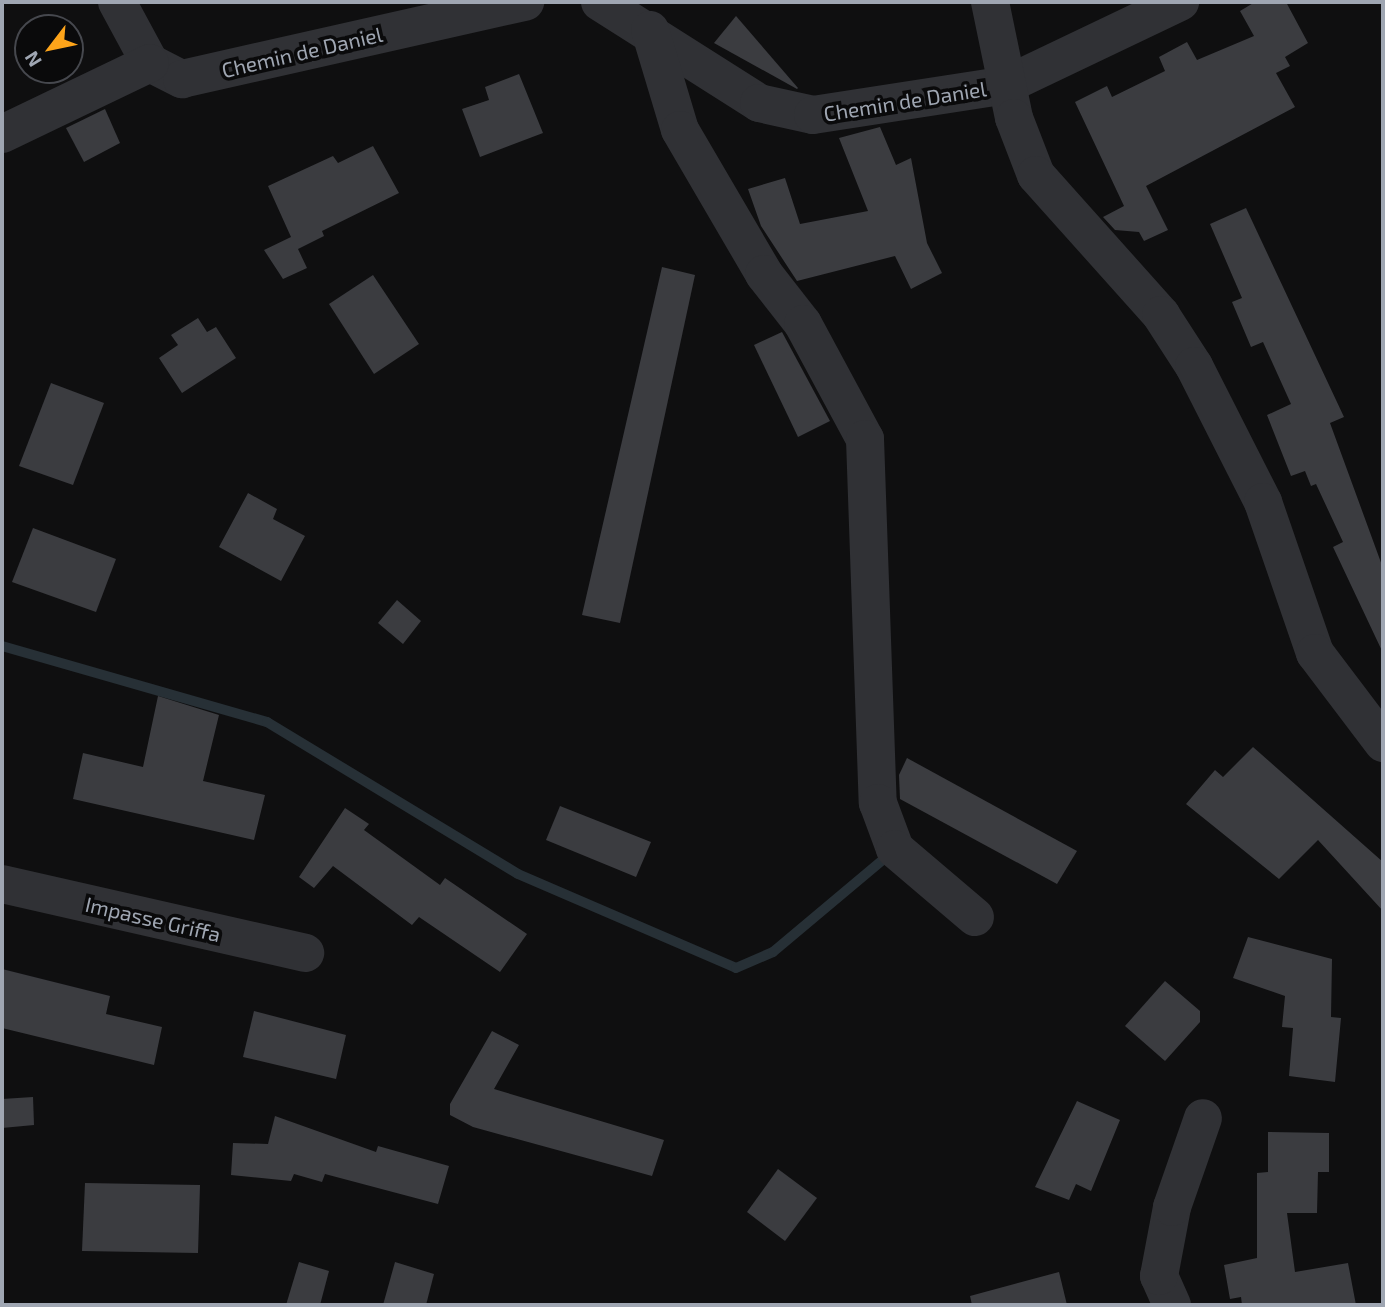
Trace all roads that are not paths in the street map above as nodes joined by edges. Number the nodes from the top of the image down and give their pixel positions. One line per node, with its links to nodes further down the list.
1 (117, 2): 7 (street)
2 (524, 2): 7 (street, Chemin de Daniel)
3 (600, 2): 6 (street, Chemin de Daniel)
4 (990, 2): 8 (street)
5 (1180, 2): 8 (street, Chemin de Daniel)
6 (650, 30): 8 (street, Chemin de Daniel); 12 (street)
7 (150, 63): 9 (street)
8 (1006, 85): 10 (street)
9 (2, 134)
10 (1383, 743)
11 (2, 884): 13 (street, Impasse Griffa)
12 (975, 917)
13 (305, 953)
14 (1203, 1118): 15 (street)
15 (1172, 1305)

